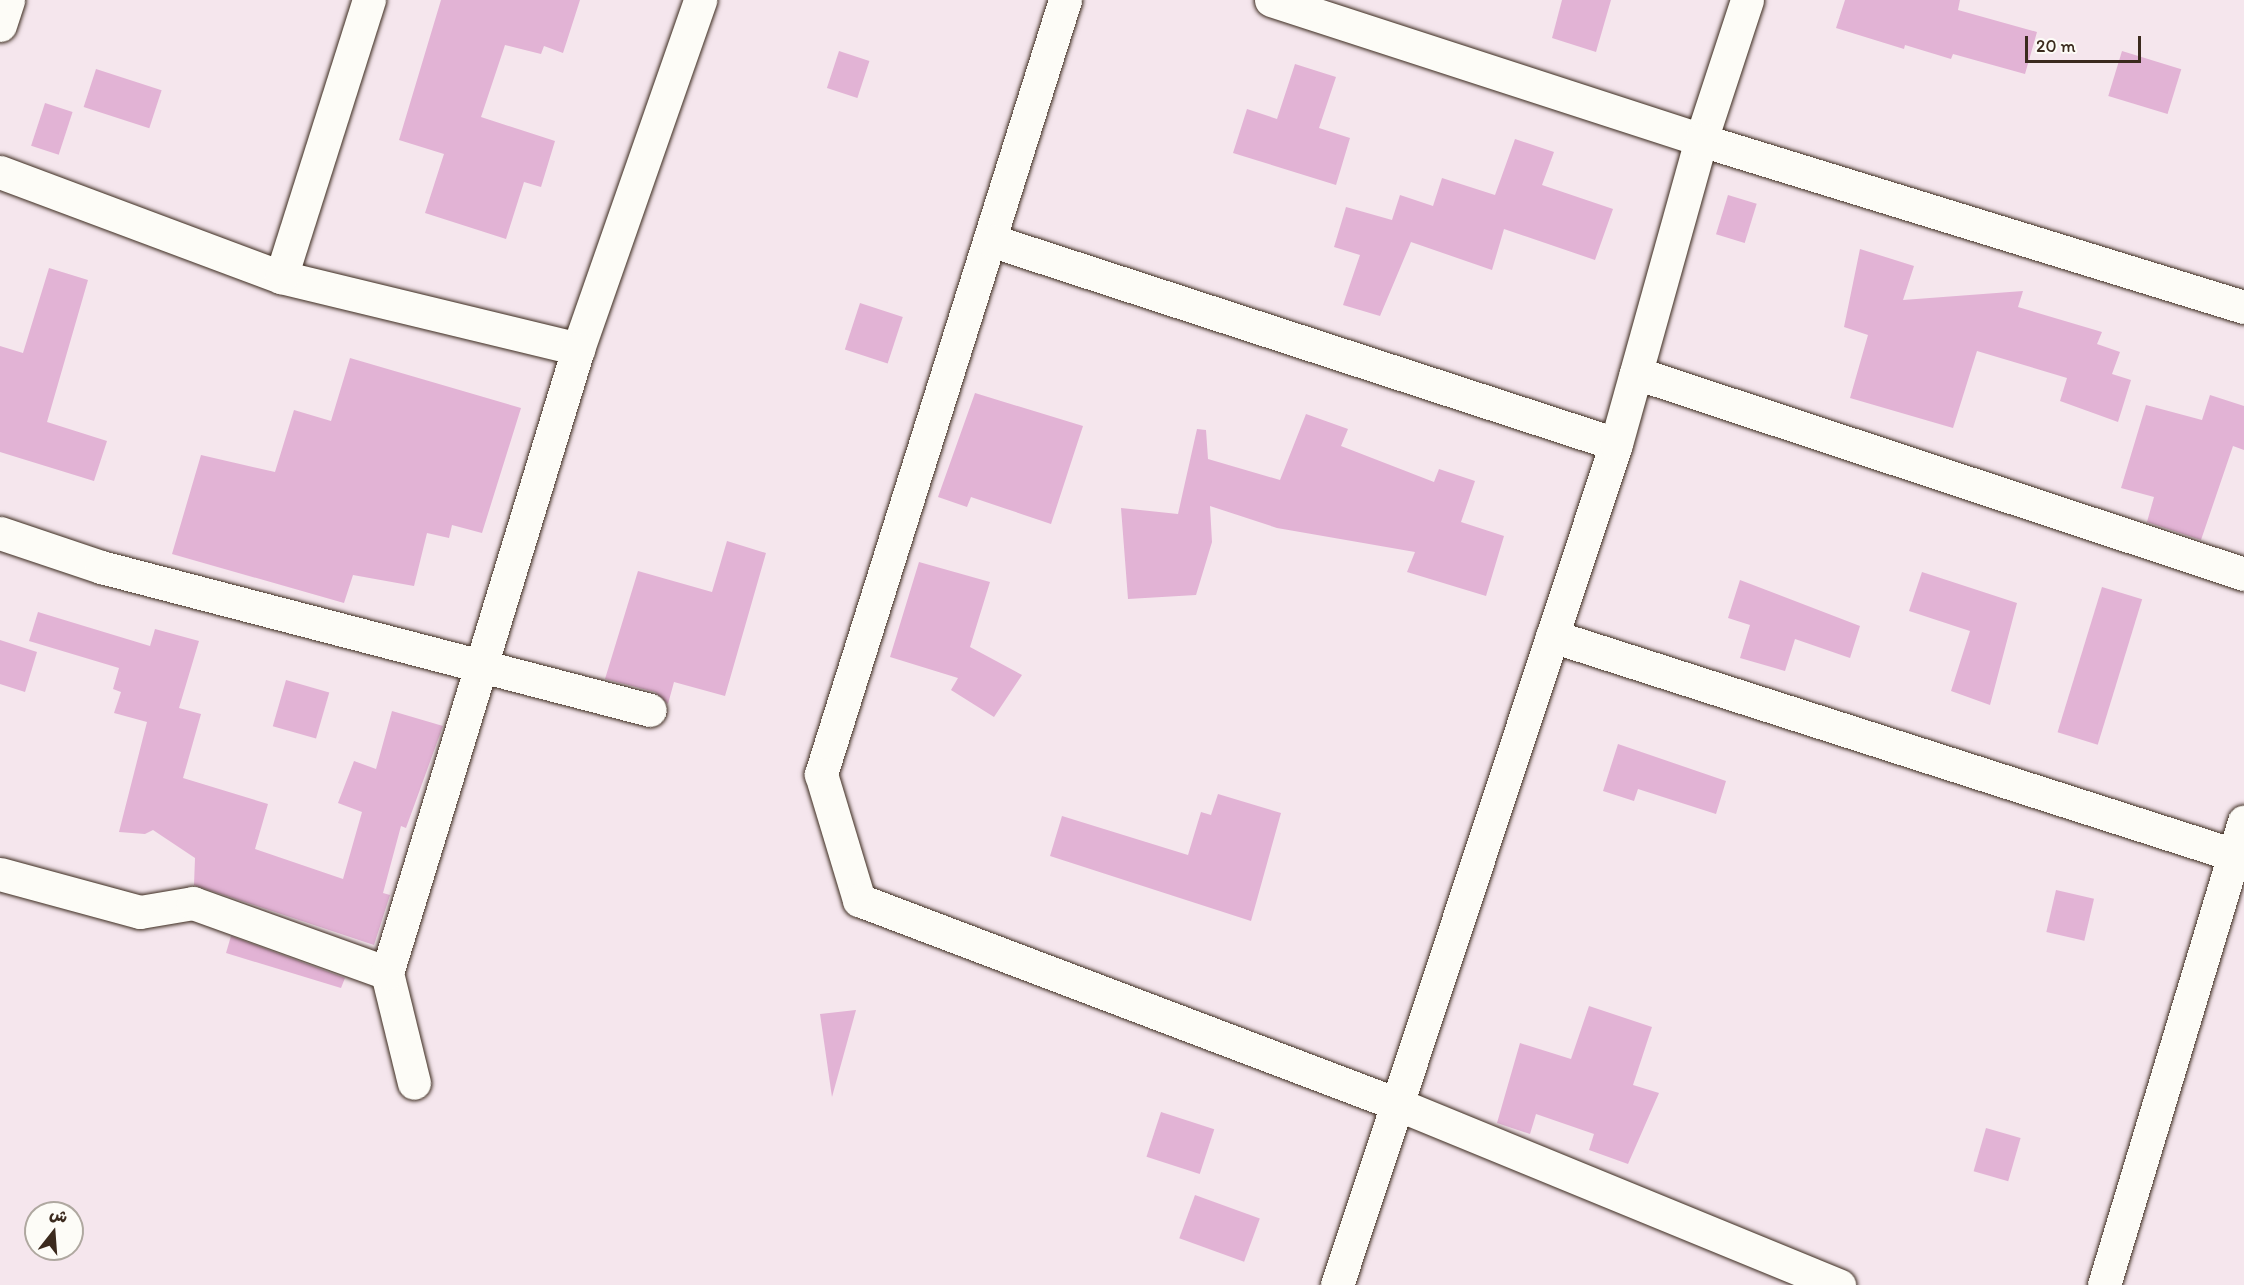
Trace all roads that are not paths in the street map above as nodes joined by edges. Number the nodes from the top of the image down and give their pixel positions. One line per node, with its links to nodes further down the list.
1 (8, 0): 7 (street)
2 (369, 0): 11 (street)
3 (700, 0): 13 (street)
4 (1065, 0): 10 (street)
5 (1271, 0): 8 (street)
6 (1747, 0): 8 (street)
7 (0, 25)
8 (1701, 140): 12 (street); 14 (street)
9 (0, 172): 11 (street)
10 (993, 241): 15 (street); 26 (street)
11 (281, 277): 13 (street)
12 (2244, 307)
13 (578, 349): 19 (street)
14 (1636, 373): 15 (street); 17 (street)
15 (1616, 444): 18 (street)
16 (0, 533): 19 (street)
17 (2244, 574)
18 (1552, 636): 22 (street); 26 (street)
19 (480, 666): 20 (street); 24 (street)
20 (650, 710)
21 (2244, 822): 22 (street)
22 (2239, 856): 29 (street)
23 (0, 874): 24 (street)
24 (387, 973): 25 (street)
25 (414, 1083)
26 (1397, 1104): 27 (street); 28 (street)
27 (1337, 1285)
28 (1839, 1285)
29 (2104, 1285)

